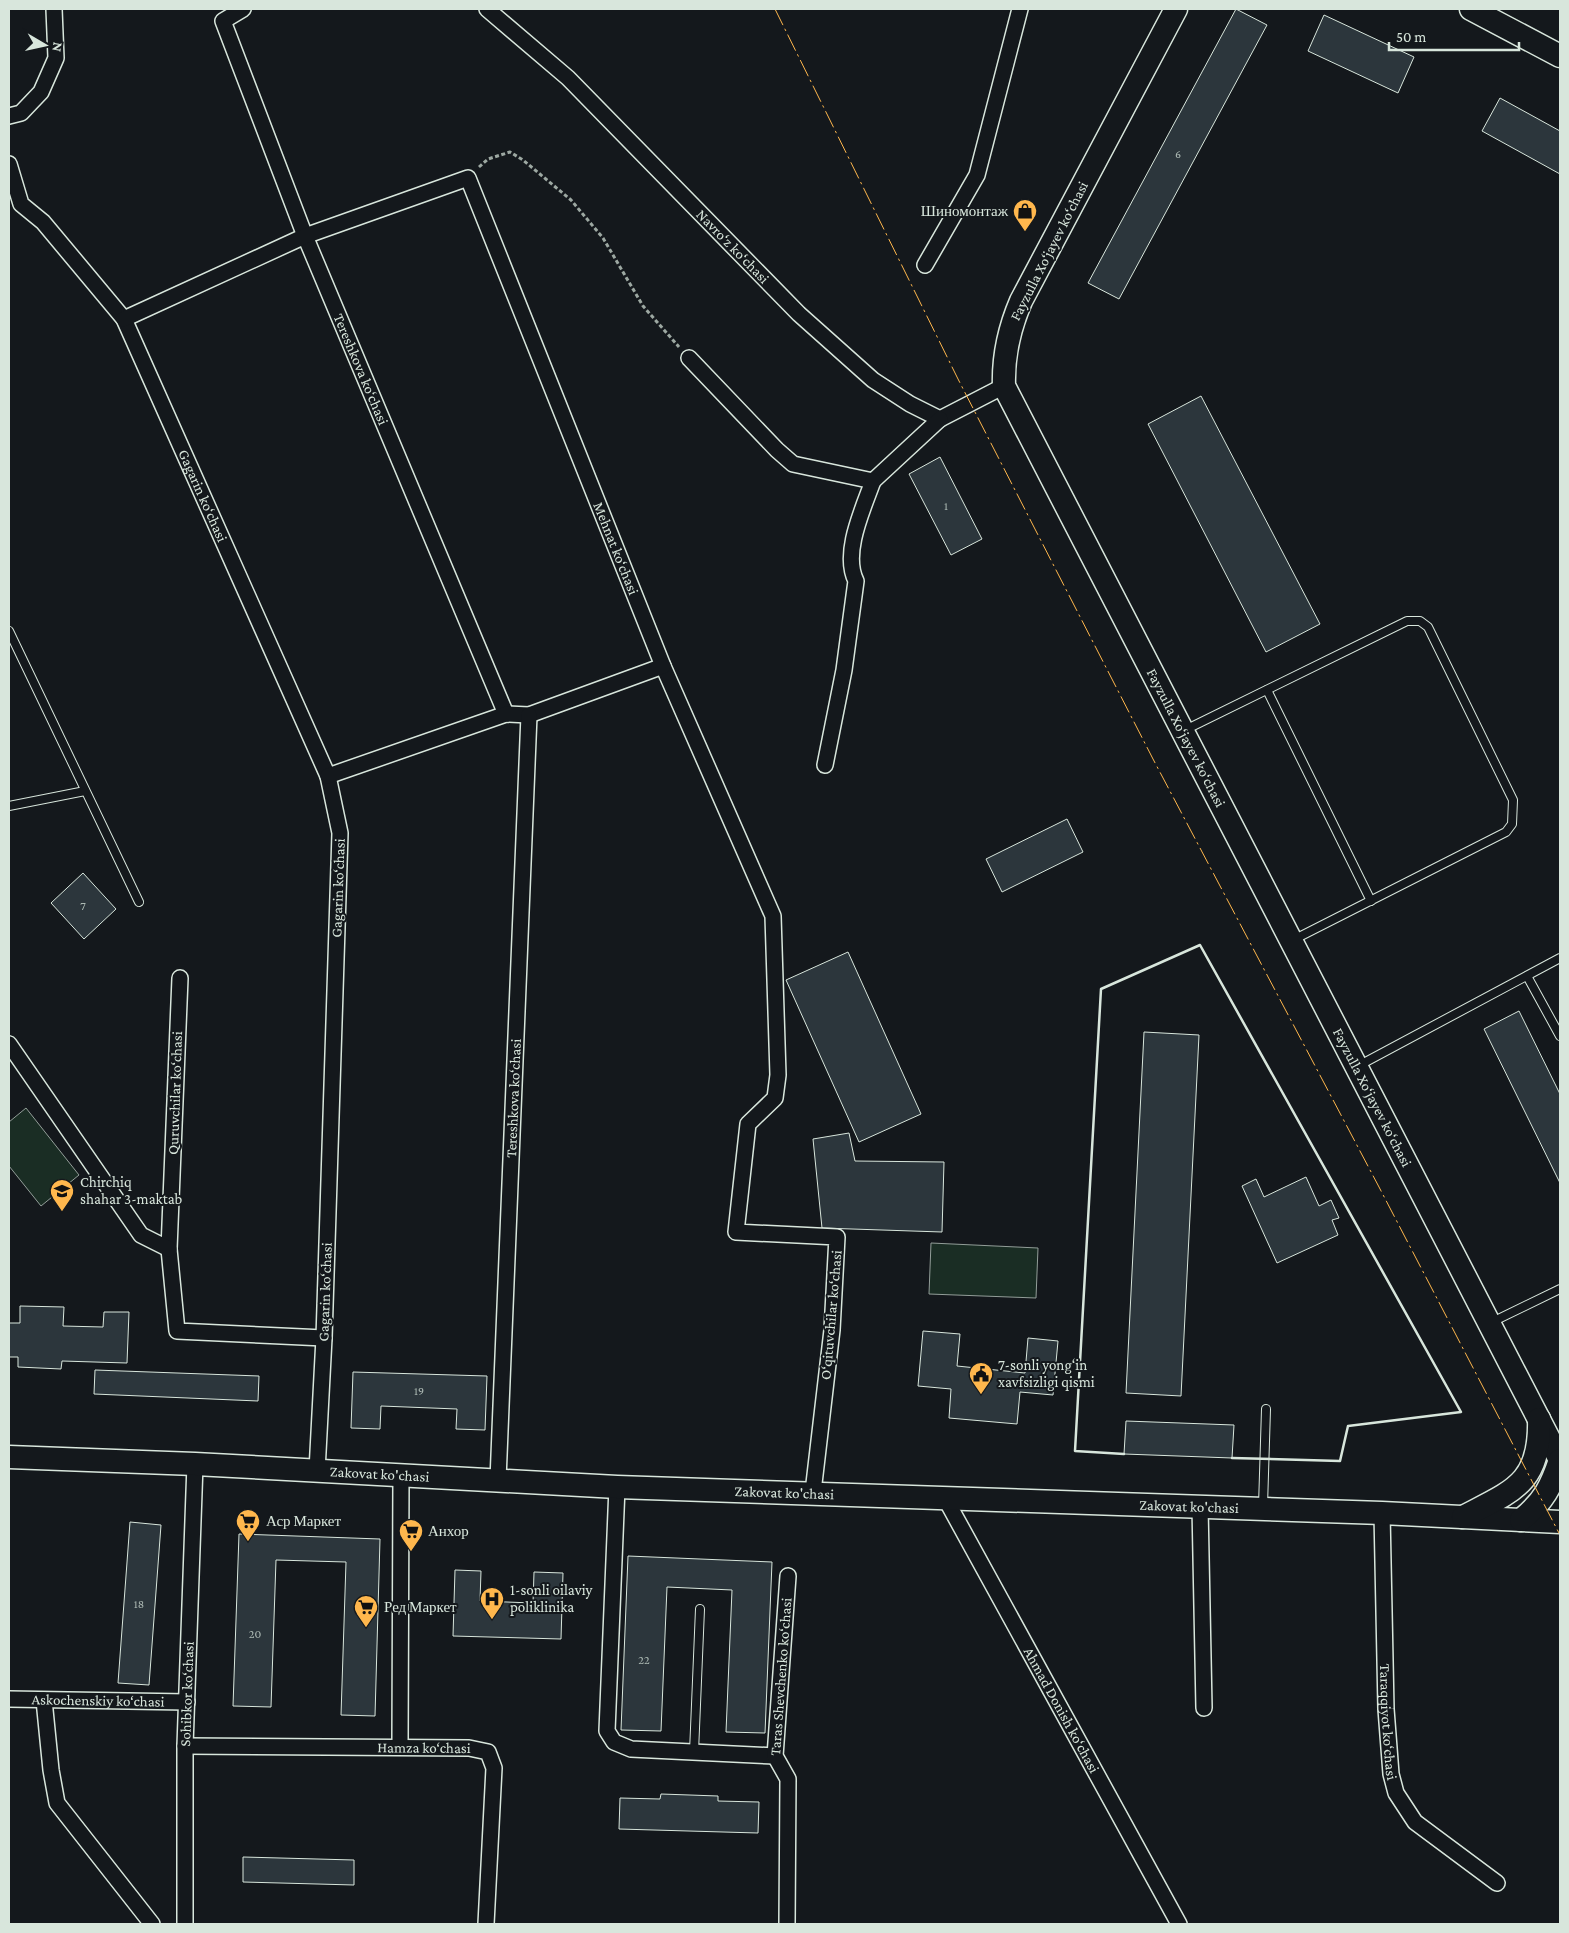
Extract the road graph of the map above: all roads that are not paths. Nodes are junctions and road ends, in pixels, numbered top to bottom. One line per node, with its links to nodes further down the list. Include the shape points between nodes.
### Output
1 (54, 9): 8 (street, via 56,58 41,92 21,113)
2 (243, 9): 10 (street, Tereshkova ko‘chasi, via 223,20)
3 (488, 9): 15 (street, Navro‘z ko‘chasi, via 568,78 798,314 873,380)
4 (1020, 9): 11 (street, via 977,175)
5 (1176, 9): 14 (main road, Fayzulla Xo‘jayev ko‘chasi, via 1021,301 1007,343)
6 (1471, 9): 7 (main road)
7 (1560, 56)
8 (9, 116)
9 (9, 164): 12 (street, Gagarin ko‘chasi, via 20,204 43,222)
10 (305, 236): 12 (street); 18 (street, Mehnat ko‘chasi, via 468,178); 20 (street, Tereshkova ko‘chasi)
11 (925, 265)
12 (124, 319): 24 (street, Gagarin ko‘chasi)
13 (689, 358): 16 (street, via 793,464)
14 (1004, 386): 15 (street); 22 (main road, Fayzulla Xo‘jayev ko‘chasi)
15 (940, 419): 16 (street)
16 (873, 481): 23 (street, via 854,536 852,573 856,582 844,670)
17 (9, 631): 25 (lane)
18 (663, 666): 21 (street); 29 (street, Mehnat ko‘chasi)
19 (1266, 690): 22 (lane); 27 (lane); 27 (lane, via 1407,621 1420,621 1428,627 1513,800 1512,824 1506,832)
20 (506, 714): 21 (street); 24 (street)
21 (528, 715): 48 (street, Tereshkova ko‘chasi)
22 (1182, 731): 30 (main road, Fayzulla Xo‘jayev ko‘chasi)
23 (825, 764)
24 (328, 776): 40 (street, Gagarin ko‘chasi, via 340,833)
25 (85, 791): 26 (lane); 28 (lane)
26 (9, 806)
27 (1372, 901): 30 (lane)
28 (138, 902)
29 (773, 916): 50 (street, O‘qituvchilar ko‘chasi, via 778,1075 775,1098 748,1124 736,1232 838,1237 832,1330)
30 (1291, 941): 36 (main road, Fayzulla Xo‘jayev ko‘chasi)
31 (1560, 958): 32 (lane)
32 (1527, 976): 34 (lane); 36 (lane)
33 (180, 978): 37 (street, Quruvchilar ko‘chasi)
34 (1560, 1036)
35 (9, 1044): 37 (street, via 141,1235)
36 (1357, 1066): 39 (main road, Fayzulla Xo‘jayev ko‘chasi)
37 (169, 1249): 40 (street, Quruvchilar ko‘chasi, via 176,1331)
38 (1560, 1289): 39 (lane)
39 (1489, 1324): 42 (main road, Fayzulla Xo‘jayev ko‘chasi)
40 (324, 1338): 46 (street, Gagarin ko‘chasi)
41 (1266, 1409): 53 (lane)
42 (1539, 1418): 44 (main road, Fayzulla Xo‘jayev ko‘chasi); 55 (main road, via 1536,1457 1524,1480 1509,1493)
43 (9, 1457): 45 (main road, Zakovat ko'chasi)
44 (1560, 1460): 56 (main road, via 1546,1495)
45 (196, 1464): 46 (main road, Zakovat ko'chasi); 62 (street, Sohibkor ko‘chasi)
46 (317, 1471): 47 (main road, Zakovat ko'chasi)
47 (401, 1475): 48 (main road, Zakovat ko'chasi); 65 (street)
48 (498, 1480): 49 (main road, Zakovat ko'chasi)
49 (617, 1487): 50 (main road, Zakovat ko'chasi); 66 (street, via 607,1731 614,1742 632,1749)
50 (813, 1492): 51 (main road, Zakovat ko'chasi)
51 (945, 1498): 52 (main road, Zakovat ko'chasi); 73 (street, Ahmad Donish ko‘chasi)
52 (1200, 1506): 53 (main road, Zakovat ko'chasi); 63 (street)
53 (1263, 1508): 54 (main road, Zakovat ko'chasi)
54 (1382, 1512): 55 (main road, Zakovat ko'chasi); 68 (street, Taraqqiyot ko‘chasi, via 1386,1710 1391,1774 1396,1793 1415,1822)
55 (1462, 1517): 56 (main road, Zakovat ko'chasi)
56 (1521, 1520): 57 (main road, Zakovat ko'chasi)
57 (1560, 1522)
58 (788, 1576): 67 (street, Taras Shevchenko ko‘chasi)
59 (700, 1609): 66 (lane)
60 (9, 1699): 61 (street, Askochenskiy ko‘chasi)
61 (44, 1700): 62 (street, Askochenskiy ko‘chasi); 69 (street, via 57,1803)
62 (187, 1702): 64 (street, Sohibkor ko‘chasi)
63 (1204, 1708)
64 (185, 1746): 65 (street, Hamza ko‘chasi); 70 (street, Sohibkor ko‘chasi)
65 (400, 1747): 71 (street, Hamza ko‘chasi, via 469,1748 488,1752 494,1768)
66 (694, 1752): 67 (street)
67 (775, 1756): 72 (street, Taras Shevchenko ko‘chasi, via 788,1779)
68 (1497, 1883)
69 (152, 1924)
70 (185, 1924)
71 (486, 1924)
72 (787, 1924)
73 (1179, 1924)

